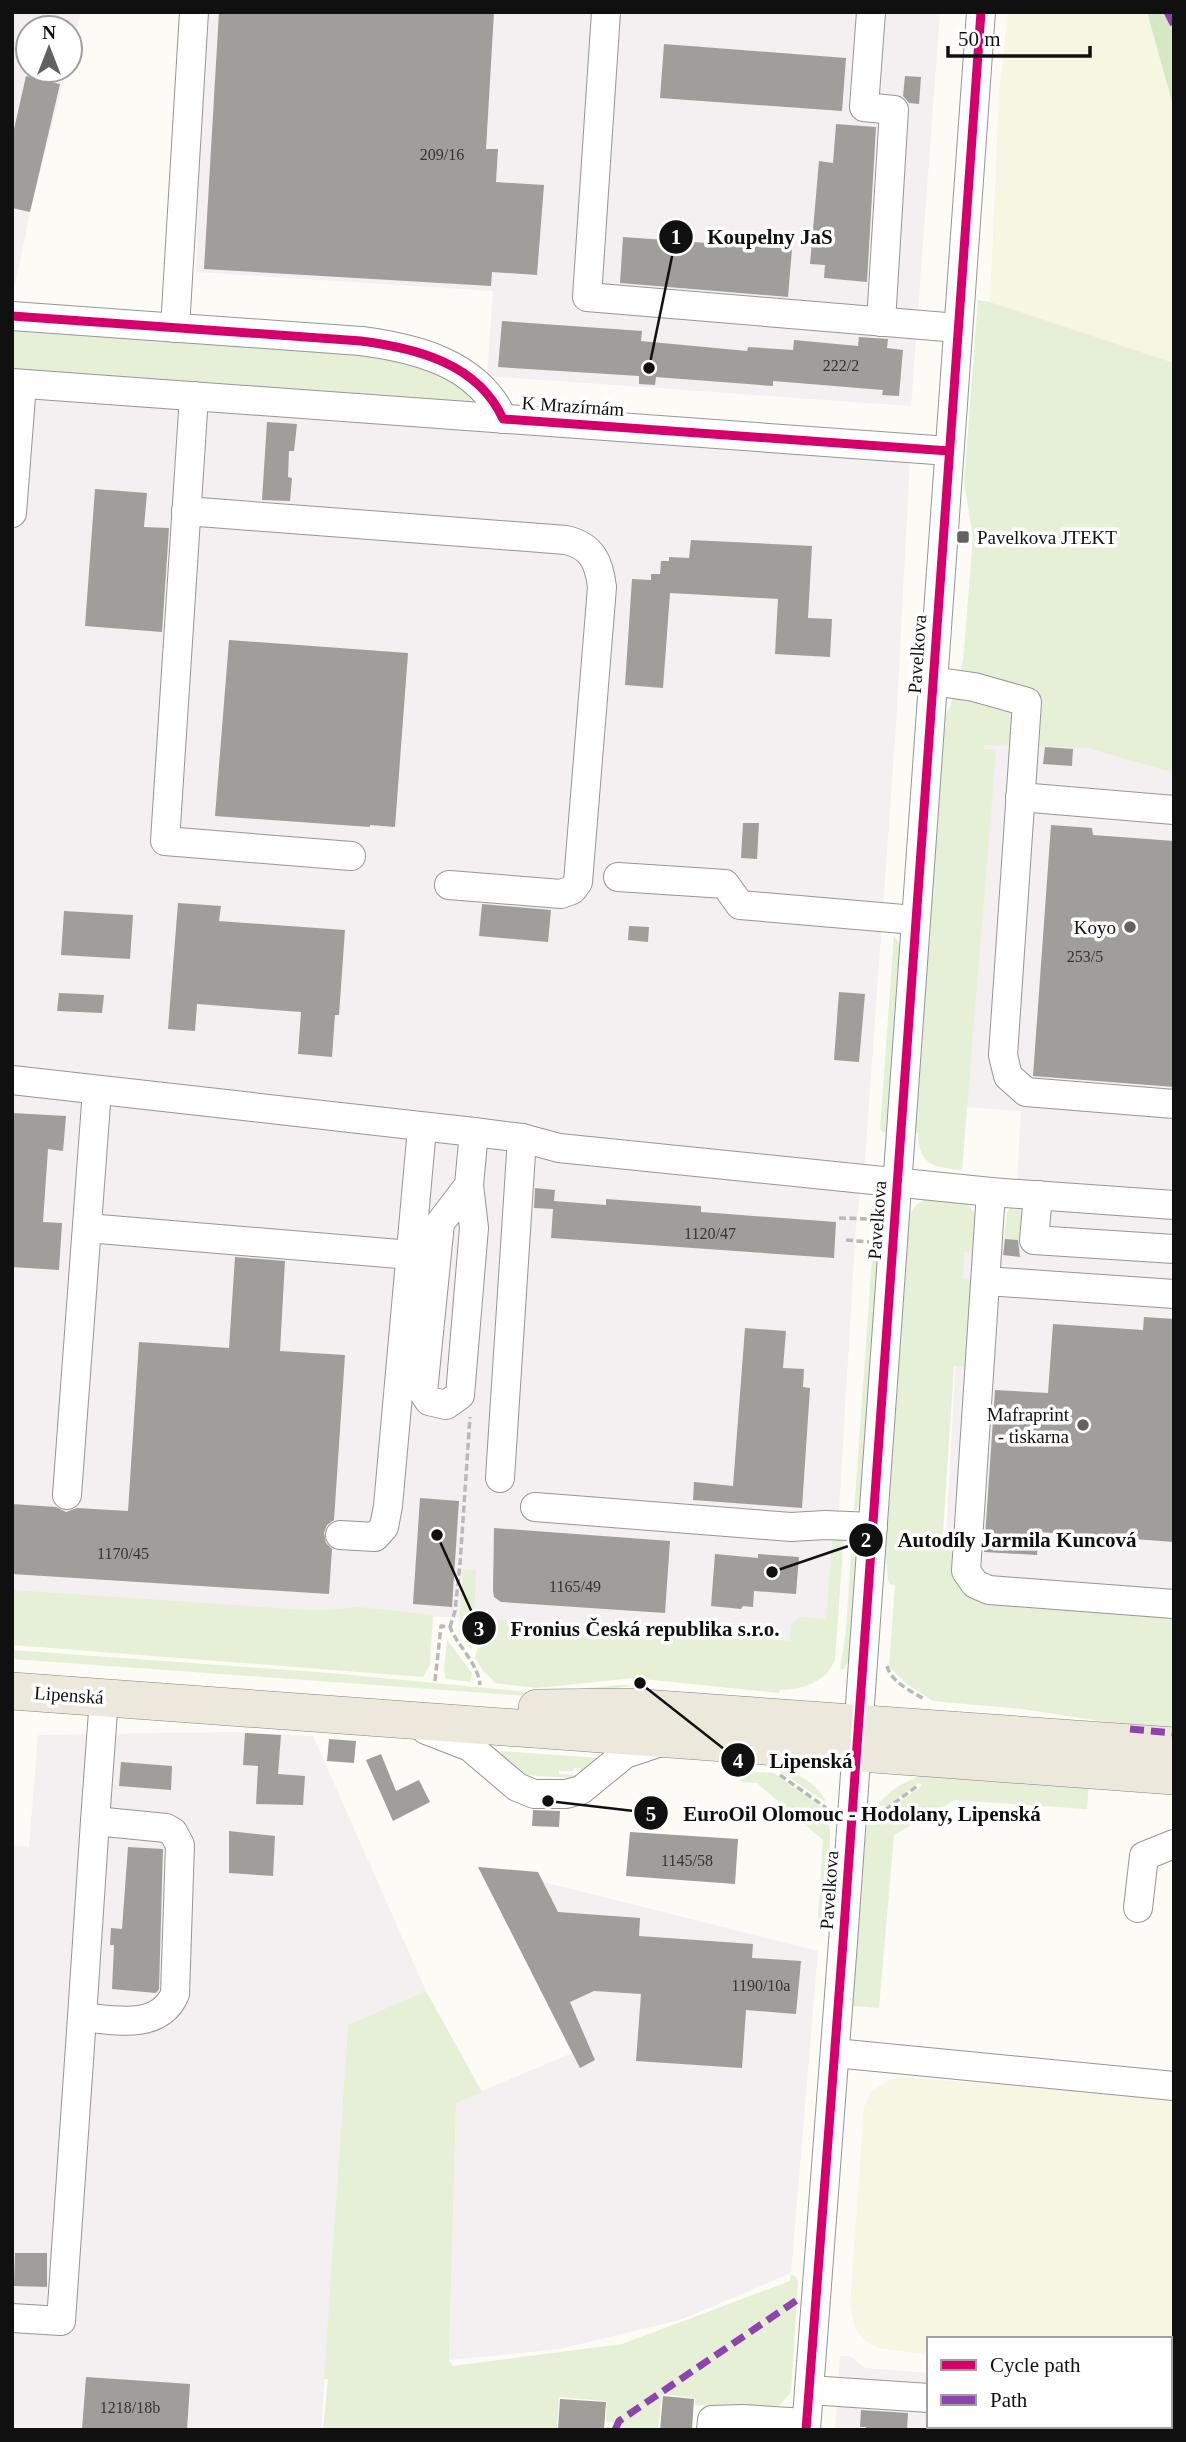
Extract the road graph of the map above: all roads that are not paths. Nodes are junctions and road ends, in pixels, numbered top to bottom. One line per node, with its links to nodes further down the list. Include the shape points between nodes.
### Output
1 (194, 12): 7 (street)
2 (606, 12): 6 (street, via 587,297)
3 (871, 12): 6 (street, via 863,107 894,110)
4 (981, 12): 8 (street, Pavelkova)
5 (12, 316): 7 (street, K Mrazírnám)
6 (881, 322): 8 (street)
7 (175, 328): 11 (street, K Mrazírnám, via 361,341 420,352 449,364 477,385)
8 (958, 328): 12 (street, Pavelkova)
9 (17, 383): 10 (street); 14 (street)
10 (194, 396): 11 (street); 13 (street)
11 (503, 419): 12 (street, K Mrazírnám)
12 (949, 452): 15 (street, Pavelkova)
13 (186, 511): 18 (street, via 165,841); 20 (street, via 566,540 588,549 595,558 601,587 578,882 561,894)
14 (12, 513)
15 (932, 681): 16 (street, via 1027,702); 21 (street, Pavelkova)
16 (1020, 797): 17 (street); 24 (street, via 1003,1055 1008,1076 1026,1092)
17 (1174, 810)
18 (351, 856)
19 (618, 877): 21 (street, via 726,884 740,905)
20 (449, 885)
21 (915, 920): 28 (street, Pavelkova)
22 (12, 1080): 23 (street)
23 (97, 1090): 25 (street); 33 (street)
24 (1174, 1104)
25 (422, 1128): 26 (street); 35 (street)
26 (474, 1132): 27 (street); 29 (street)
27 (522, 1138): 28 (street, via 559,1148); 38 (street)
28 (897, 1183): 30 (street); 41 (street, Pavelkova)
29 (469, 1185): 29 (street, via 474,1228 460,1395 446,1405 429,1401 423,1392 440,1223)
30 (990, 1192): 31 (street); 36 (street)
31 (1038, 1195): 32 (street); 34 (street, via 1034,1240)
32 (1174, 1205)
33 (87, 1228): 35 (street); 39 (street)
34 (1174, 1249)
35 (411, 1255): 42 (street, via 384,1527 375,1537)
36 (986, 1281): 37 (street); 43 (street, via 966,1571 975,1584 989,1590)
37 (1174, 1294)
38 (500, 1478)
39 (67, 1495)
40 (535, 1507): 41 (street, via 790,1527)
41 (873, 1527): 48 (street, Pavelkova)
42 (340, 1535)
43 (1174, 1604)
44 (12, 1671): 48 (main road, Lipenská, via 519,1708 629,1707)
45 (12, 1691): 46 (main road, Lipenská)
46 (104, 1698): 47 (main road, Lipenská); 52 (street)
47 (390, 1719): 49 (main road, Lipenská); 49 (street, via 458,1741 517,1787 534,1794 581,1790 625,1754)
48 (858, 1738): 49 (main road, Lipenská); 50 (main road, Lipenská); 51 (main road, Lipenská); 56 (street, Pavelkova)
49 (674, 1740)
50 (1174, 1746)
51 (1174, 1776)
52 (95, 1821): 55 (street); 55 (street, via 166,1828 178,1838 175,1994 171,2003 140,2021)
53 (1174, 1844): 54 (street, via 1144,1856)
54 (1138, 1908)
55 (82, 2017): 58 (street, via 61,2321)
56 (835, 2053): 57 (street, via 922,2052 1030,2062); 59 (street, Pavelkova)
57 (1174, 2086)
58 (12, 2318)
59 (808, 2390): 60 (street); 61 (street, Pavelkova)
60 (927, 2398)
61 (806, 2426): 62 (street, via 712,2420)
62 (711, 2430)

